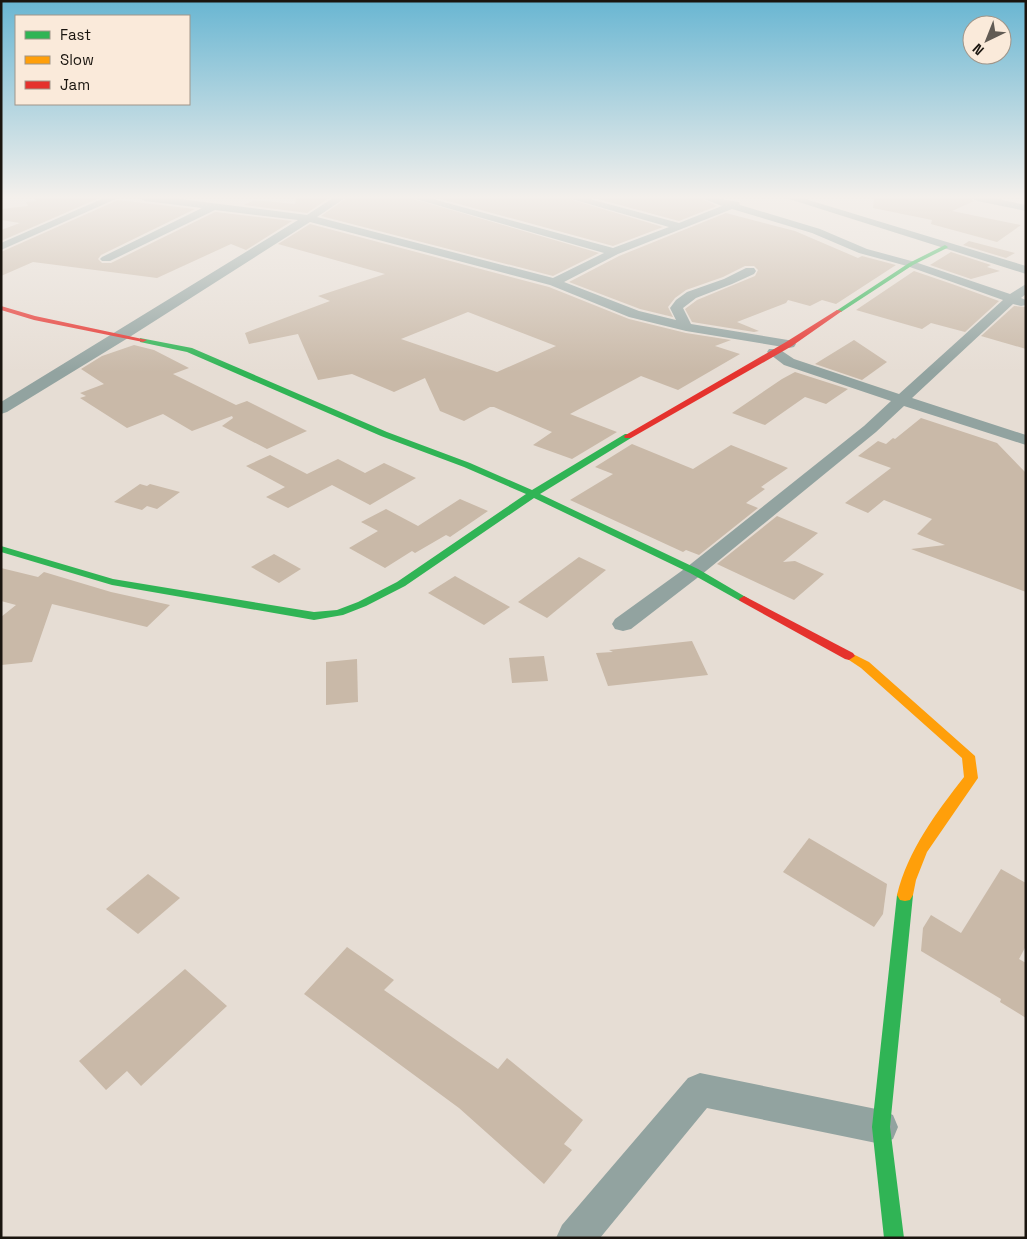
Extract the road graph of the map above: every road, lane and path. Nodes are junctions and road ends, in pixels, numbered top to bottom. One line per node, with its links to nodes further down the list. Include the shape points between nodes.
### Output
1 (112, 256): 8 (street)
2 (249, 256): 17 (street)
3 (454, 256): 12 (street)
4 (606, 256): 12 (street)
5 (883, 256): 9 (street)
6 (927, 256): 9 (street)
7 (976, 256): 10 (street)
8 (106, 259)
9 (911, 264): 14 (street); 18 (street)
10 (1026, 270)
11 (750, 271): 16 (street, via 681,301 676,308)
12 (554, 282): 16 (street, via 634,314)
13 (1026, 288): 14 (street)
14 (1018, 301): 20 (street)
15 (1, 308): 17 (street, via 34,318)
16 (686, 327): 18 (street)
17 (123, 335): 21 (street); 23 (street, via 189,350)
18 (789, 344): 19 (street)
19 (774, 352): 20 (street, via 789,362); 23 (street)
20 (902, 400): 22 (street); 25 (street)
21 (1, 409)
22 (1026, 440)
23 (533, 494): 24 (street, via 401,584 339,613 314,616 112,582); 25 (street)
24 (1, 549)
25 (694, 571): 26 (street); 27 (street, via 865,665 968,756 971,778 935,824 907,882)
26 (623, 624)
27 (881, 1126): 28 (street, via 700,1090); 29 (street)
28 (575, 1238)
29 (894, 1238)

